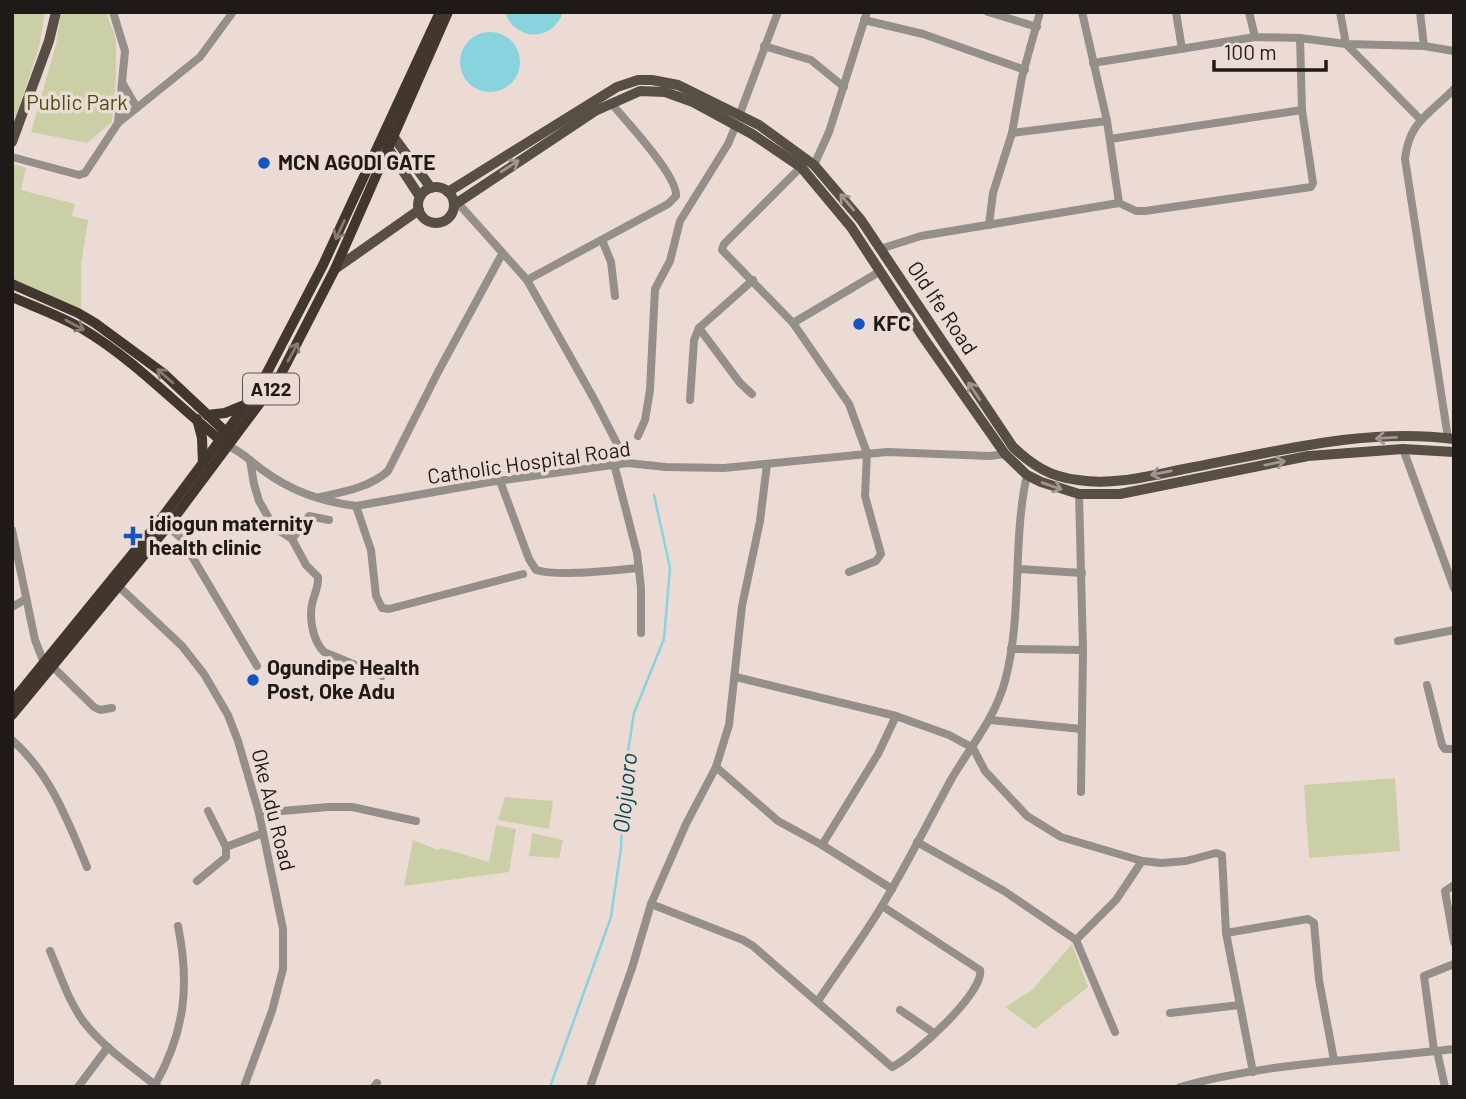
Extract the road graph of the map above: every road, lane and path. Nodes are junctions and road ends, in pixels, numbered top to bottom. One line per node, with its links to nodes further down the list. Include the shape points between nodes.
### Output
1 (49, 12): 36 (main road)
2 (56, 12): 40 (main road, via 50,41)
3 (113, 12): 26 (street, via 125,51)
4 (233, 12): 30 (street, via 200,57)
5 (440, 12): 38 (highway, A122)
6 (448, 12): 38 (highway, A122)
7 (778, 12): 20 (street)
8 (988, 12): 16 (street)
9 (1040, 12): 16 (street)
10 (1082, 12): 24 (street)
11 (1176, 12): 22 (street)
12 (1249, 12): 17 (street)
13 (1340, 12): 19 (street)
14 (1420, 12): 21 (street)
15 (865, 16): 25 (street); 27 (street)
16 (1037, 27): 25 (street)
17 (1255, 37): 18 (street); 22 (street)
18 (1300, 38): 19 (street); 31 (street)
19 (1346, 44): 21 (street); 32 (street)
20 (764, 46): 27 (street, via 811,60); 33 (street)
21 (1424, 46): 23 (street)
22 (1182, 49): 24 (street)
23 (1454, 51)
24 (1093, 63): 34 (street)
25 (1025, 70): 37 (street)
26 (123, 84): 30 (street); 35 (street)
27 (844, 87): 42 (street)
28 (1454, 89): 32 (street)
29 (611, 103): 33 (main road, Old Ife Road, via 640,91 665,92); 47 (main road, Old Ife Road, one-way to 29); 53 (street, via 677,189 668,204)
30 (137, 108): 35 (street)
31 (1302, 110): 39 (street); 48 (street, via 1311,187 1145,211)
32 (1420, 119): 71 (street, via 1407,142 1405,159)
33 (738, 120): 42 (main road, Old Ife Road, via 759,125); 43 (main road, Old Ife Road); 45 (main road, Old Ife Road, via 678,85 638,80 596,99); 69 (street, via 680,221 670,261 655,289 650,390)
34 (1107, 121): 37 (street); 39 (street)
35 (118, 123): 41 (street, via 85,173 79,175)
36 (12, 130)
37 (1012, 132): 51 (street, via 993,193)
38 (388, 137): 44 (main road); 46 (main road); 56 (highway, A122); 67 (highway, A122, one-way to 67)
39 (1110, 139): 48 (street)
40 (12, 142)
41 (12, 157)
42 (814, 165): 50 (main road, Old Ife Road, one-way to 42)
43 (801, 167): 52 (main road, Old Ife Road); 59 (street, via 724,244 725,255)
44 (431, 188): 45 (main road); 46 (main road)
45 (448, 192): 47 (main road)
46 (421, 197): 49 (main road)
47 (455, 203): 49 (main road, Old Ife Road, via 449,217 436,223); 55 (street)
48 (1119, 203): 51 (street)
49 (419, 210): 56 (main road)
50 (861, 220): 52 (main road); 54 (main road, Old Ife Road)
51 (989, 225): 54 (street, via 920,236)
52 (851, 227): 57 (main road, Old Ife Road)
53 (602, 240): 58 (street); 61 (street, via 611,262)
54 (880, 249): 71 (main road, Old Ife Road, one-way to 54, via 1402,437 1308,444 1117,481 1077,480 1046,472 1013,447)
55 (502, 254): 58 (street); 84 (street, via 388,471 357,488)
56 (335, 269): 70 (highway, A122, one-way to 56, via 280,376)
57 (879, 272): 63 (street); 75 (main road, Old Ife Road)
58 (527, 280): 77 (street)
59 (753, 280): 63 (street); 64 (street)
60 (12, 284): 68 (highway, one-way to 60, via 163,373 95,323)
61 (615, 296)
62 (12, 297): 68 (highway, one-way to 68, via 84,330)
63 (793, 323): 74 (street, via 849,404)
64 (699, 328): 65 (street); 66 (street)
65 (752, 394)
66 (690, 400)
67 (249, 403): 68 (highway, via 232,411); 70 (highway, A122)
68 (198, 413): 70 (highway); 78 (highway)
69 (638, 436)
70 (227, 439): 76 (street, Catholic Hospital Road); 78 (highway, A122); 87 (highway, A122)
71 (1451, 439)
72 (1403, 449): 73 (main road, Old Ife Road); 83 (main road, Old Ife Road, one-way to 72, via 1120,494 1308,456); 96 (street)
73 (1454, 452)
74 (867, 453): 75 (street, Catholic Hospital Road); 80 (street, Catholic Hospital Road); 92 (street, via 865,496 881,554 876,561)
75 (1005, 454): 81 (main road, Old Ife Road)
76 (250, 460): 84 (street, Catholic Hospital Road, via 280,482); 89 (street, via 260,501 278,530)
77 (627, 463): 79 (street, Catholic Hospital Road); 80 (street, Catholic Hospital Road, via 700,469)
78 (203, 464): 95 (highway, A122)
79 (614, 464): 82 (street, Catholic Hospital Road); 90 (street)
80 (767, 464): 107 (street, via 742,606)
81 (1027, 475): 83 (main road, Old Ife Road, one-way to 83); 91 (street, via 1021,500)
82 (500, 481): 85 (street, Catholic Hospital Road); 90 (street, via 536,570)
83 (1080, 494): 93 (street)
84 (317, 498): 85 (street, Catholic Hospital Road)
85 (356, 506): 94 (street, via 371,550 376,596 382,608)
86 (329, 520): 89 (street, via 309,516)
87 (167, 526): 95 (highway, A122); 105 (street, via 181,538)
88 (12, 530): 97 (street)
89 (292, 539): 106 (street, via 319,580 311,608 319,646)
90 (639, 568): 100 (street)
91 (1019, 569): 93 (street); 102 (street)
92 (849, 572)
93 (1082, 573): 103 (street)
94 (523, 574)
95 (115, 583): 104 (highway, A122); 121 (street, Oke Adu Road, via 182,646 204,674 228,715)
96 (1454, 588)
97 (26, 599): 98 (street); 104 (street, via 35,640)
98 (12, 607)
99 (1454, 629): 101 (street)
100 (641, 633)
101 (1398, 641)
102 (1011, 649): 103 (street); 113 (street, via 1006,679)
103 (1083, 650): 114 (street)
104 (48, 664): 109 (highway, A122); 110 (street, via 94,707); 111 (highway, A122)
105 (257, 666)
106 (382, 676)
107 (736, 677): 112 (street); 118 (street)
108 (1427, 685): 117 (street, via 1442,745)
109 (12, 702)
110 (112, 708)
111 (12, 715)
112 (896, 716): 116 (street); 125 (street)
113 (989, 720): 114 (street); 116 (street)
114 (1081, 729): 119 (street)
115 (12, 740): 128 (street, via 50,786)
116 (973, 748): 124 (street); 127 (street, via 985,771 1027,816 1061,837)
117 (1454, 749)
118 (716, 767): 125 (street, via 765,811); 132 (street)
119 (1081, 792)
120 (208, 811): 126 (street)
121 (259, 813): 122 (street, via 352,807); 123 (street, Oke Adu Road)
122 (416, 821)
123 (263, 833): 126 (street); 155 (street, Oke Adu Road, via 283,929 283,969)
124 (917, 842): 131 (street); 136 (street, via 1004,891)
125 (822, 845): 131 (street)
126 (226, 848): 129 (street, via 226,857)
127 (1142, 861): 135 (street, via 1173,863 1222,855); 136 (street, via 1116,900)
128 (87, 867)
129 (197, 881)
130 (1454, 885): 137 (street, via 1445,891)
131 (892, 889): 133 (street)
132 (651, 904): 140 (street, via 743,940); 156 (street)
133 (882, 906): 140 (street); 145 (street, via 980,970 979,983 966,1002)
134 (177, 926): 152 (street, via 184,956 184,1001 174,1046)
135 (1226, 933): 141 (street); 149 (street, via 1308,919 1314,923)
136 (1076, 940): 144 (street)
137 (1454, 942)
138 (50, 951): 146 (street, via 72,1002)
139 (1454, 964): 148 (street, via 1424,976)
140 (818, 1001): 145 (street, via 892,1068)
141 (1240, 1005): 143 (street); 150 (street)
142 (900, 1010): 145 (street)
143 (1170, 1013)
144 (1115, 1032)
145 (934, 1033)
146 (108, 1047): 152 (street); 154 (street)
147 (1454, 1049): 148 (street)
148 (1435, 1051): 149 (street); 153 (street)
149 (1334, 1060): 150 (street)
150 (1253, 1072): 151 (street)
151 (1206, 1083): 157 (street)
152 (156, 1086)
153 (1443, 1086)
154 (78, 1087)
155 (244, 1087)
156 (590, 1087)
157 (1180, 1087)

